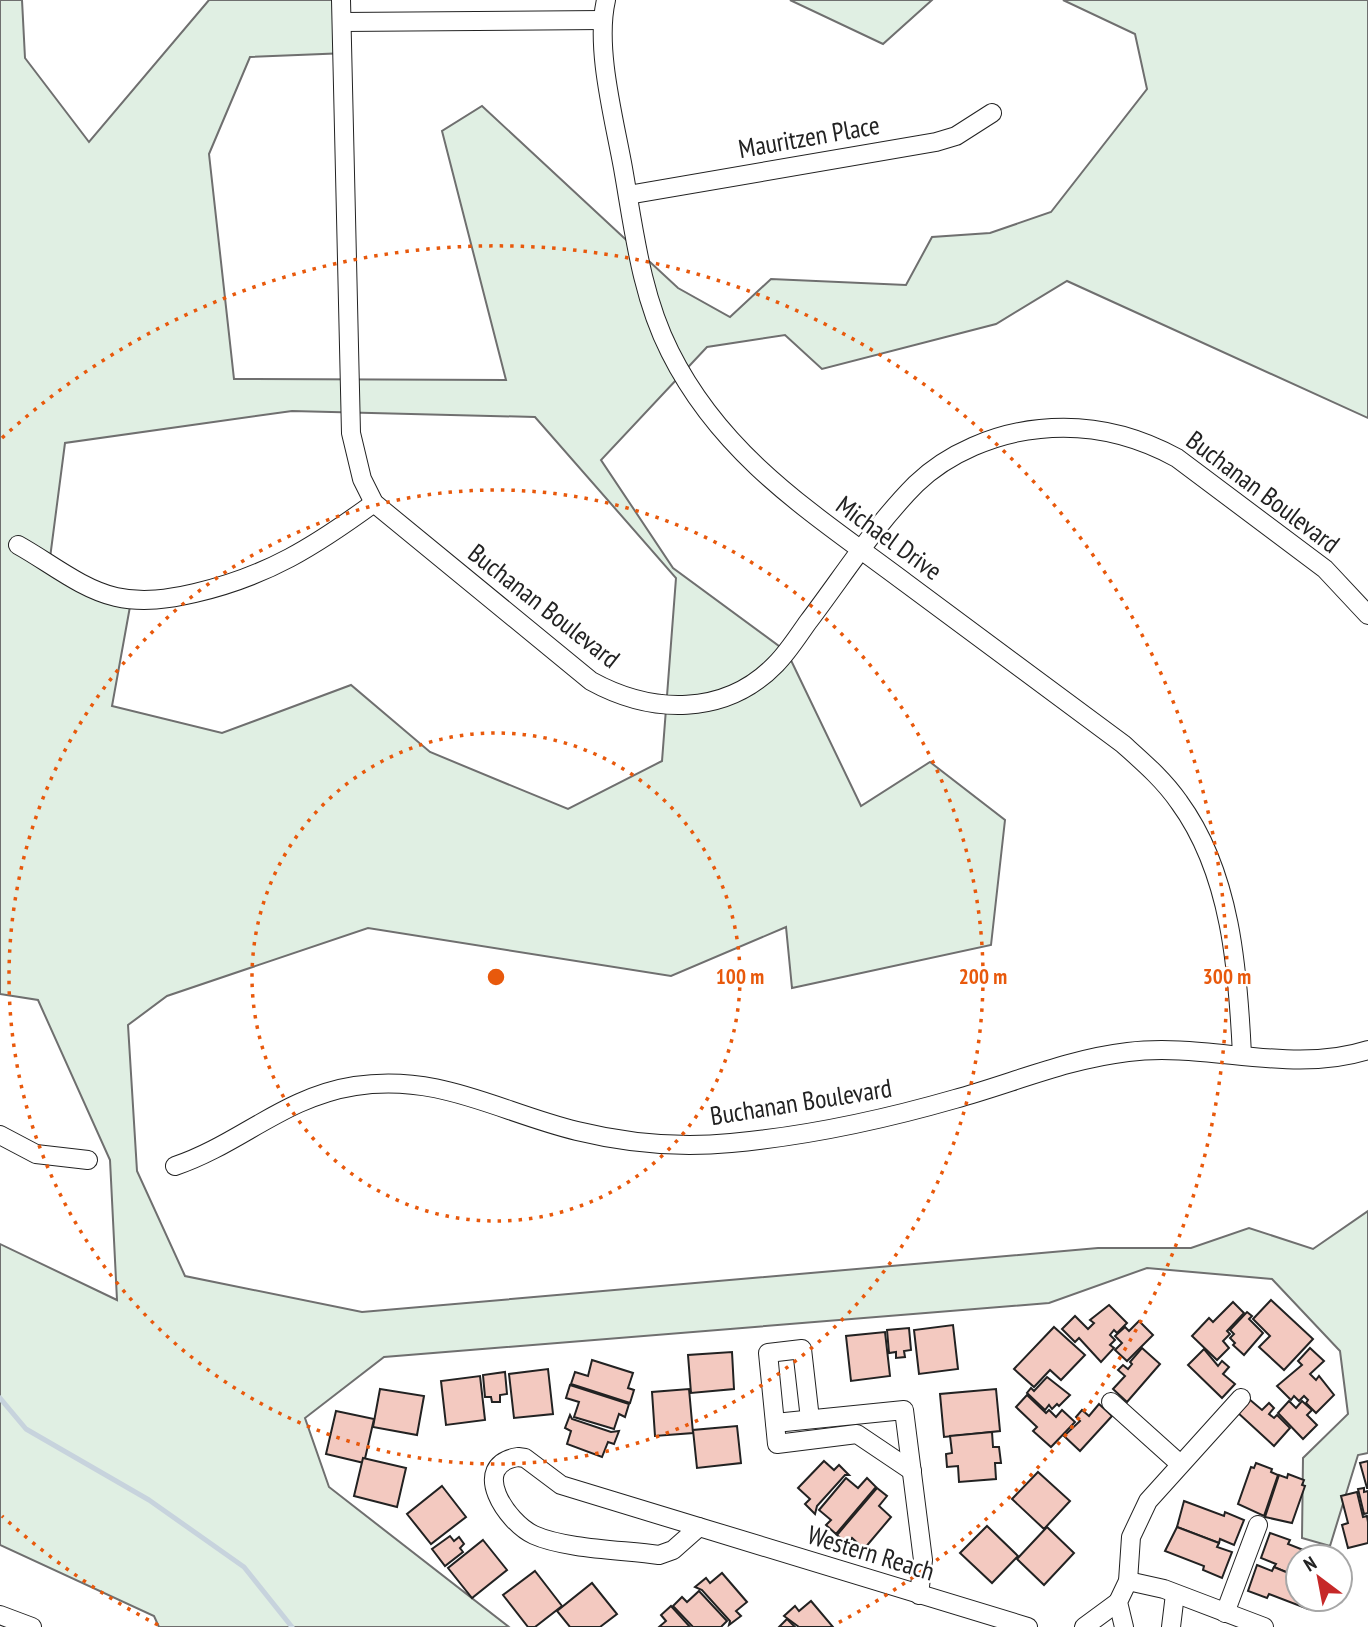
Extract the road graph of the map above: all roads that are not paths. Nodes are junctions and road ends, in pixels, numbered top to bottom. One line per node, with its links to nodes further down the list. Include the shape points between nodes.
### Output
1 (341, 0): 4 (street, Buchanan Boulevard)
2 (606, 0): 3 (street, Michael Drive)
3 (601, 20): 4 (street); 6 (street, Michael Drive)
4 (342, 22): 7 (street, Buchanan Boulevard, via 351,433 362,479)
5 (992, 113): 6 (street, Mauritzen Place, via 956,136 936,142)
6 (628, 195): 9 (street, Michael Drive, via 654,314 669,352 699,402 723,435 764,476)
7 (374, 503): 8 (street, via 317,544 267,571 158,600 114,597); 9 (street, Buchanan Boulevard, via 591,681 628,698 673,706 696,707 722,698 776,664)
8 (18, 545)
9 (862, 550): 10 (street, Buchanan Boulevard, via 918,483 950,459 1016,433 1058,427 1095,430 1147,443 1177,458 1325,569); 12 (street, Michael Drive, via 1123,744 1180,803 1220,886 1236,978)
10 (1368, 615)
11 (1368, 1050): 12 (street, Buchanan Boulevard, via 1319,1061)
12 (1242, 1055): 15 (street, Buchanan Boulevard, via 1164,1049 1106,1055 869,1122 703,1145 638,1142 579,1132 440,1087 362,1086 291,1105 219,1149)
13 (0, 1135): 14 (street, via 36,1154)
14 (88, 1160)
15 (175, 1166)
16 (1241, 1398): 22 (street)
17 (1111, 1402): 22 (street)
18 (854, 1415): 19 (street); 21 (street); 23 (street, via 904,1410)
19 (810, 1419): 20 (street); 20 (street, via 802,1349 768,1353)
20 (775, 1423): 21 (street, via 776,1444)
21 (857, 1434): 23 (street)
22 (1180, 1464): 26 (street, via 1137,1520)
23 (912, 1471): 28 (street, via 923,1560)
24 (1258, 1525): 30 (street)
25 (699, 1527): 25 (street, Western Reach, via 561,1485 525,1458 502,1462 492,1478 510,1515 541,1538 659,1555); 28 (street, Western Reach)
26 (1128, 1581): 27 (street); 29 (street)
27 (1175, 1594): 30 (street); 37 (street)
28 (919, 1595): 32 (street, Western Reach)
29 (1118, 1602): 35 (street); 36 (street)
30 (1225, 1612): 38 (street)
31 (0, 1615): 33 (street)
32 (1006, 1625): 34 (street, Western Reach)
33 (32, 1627)
34 (1028, 1627)
35 (1084, 1627)
36 (1124, 1627)
37 (1171, 1627)
38 (1264, 1627)

